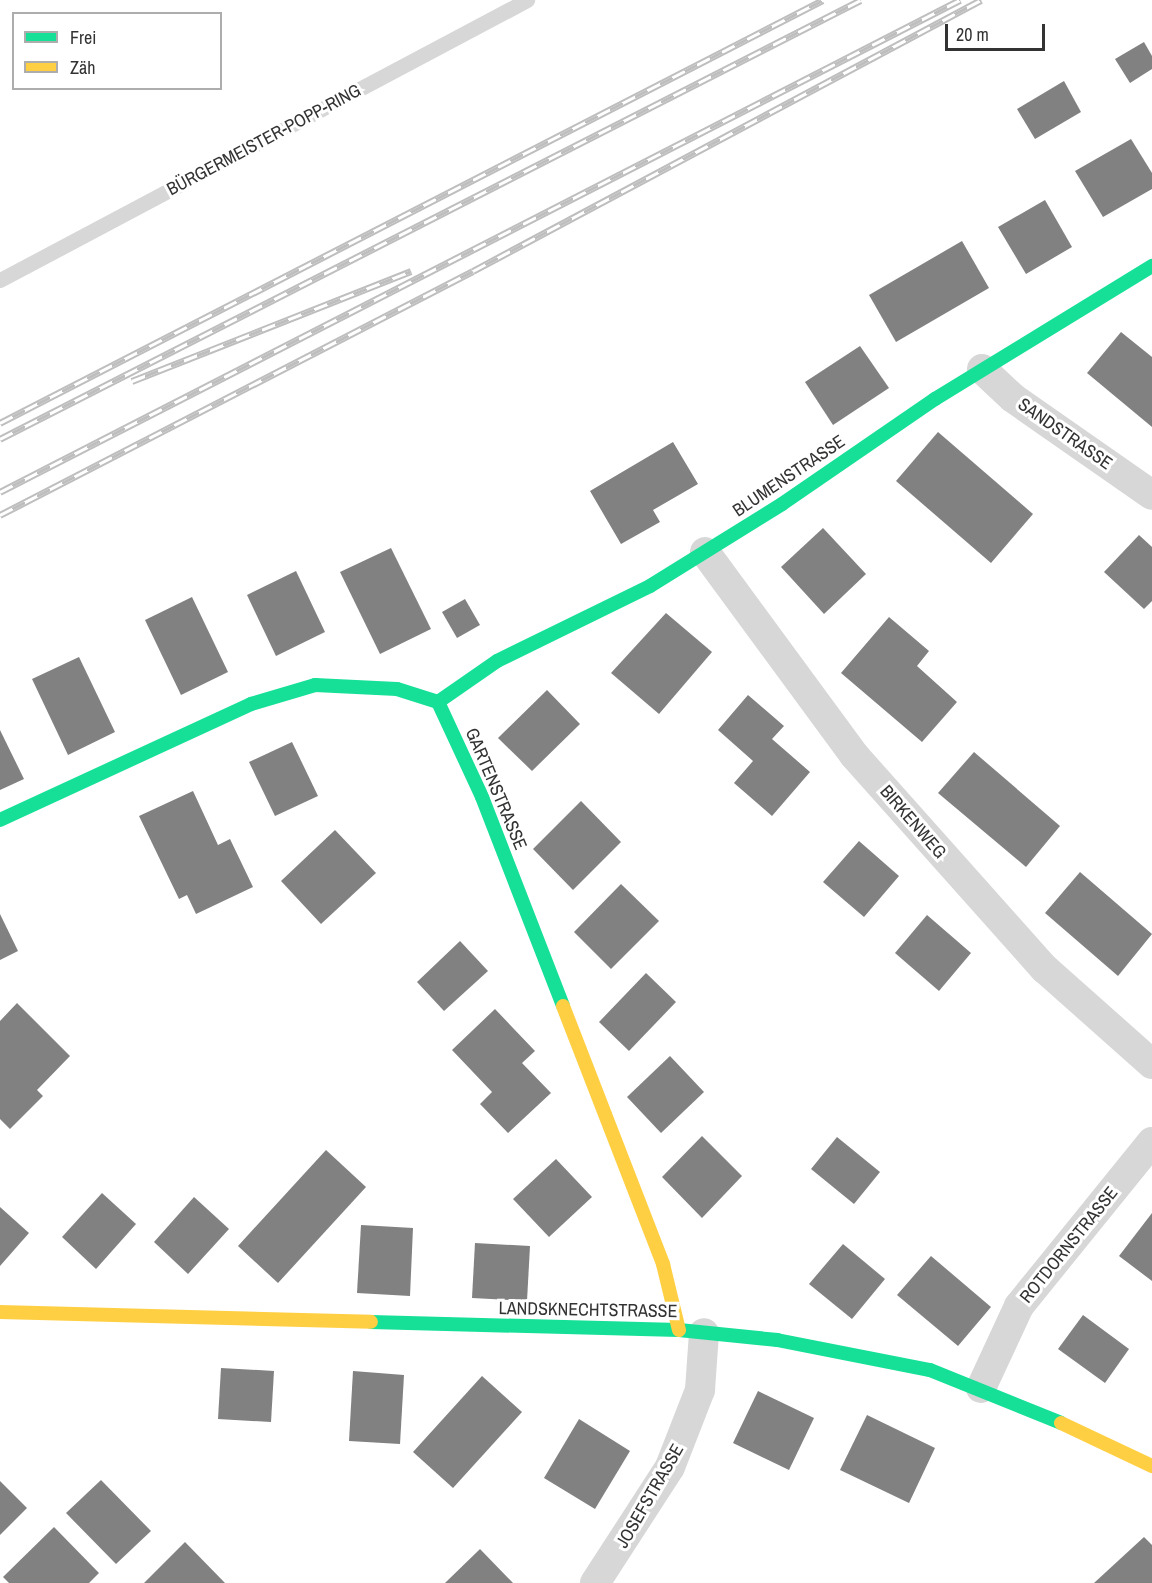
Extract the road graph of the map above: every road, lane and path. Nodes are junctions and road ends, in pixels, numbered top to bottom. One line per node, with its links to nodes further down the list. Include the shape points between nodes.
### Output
1 (527, 0): 3 (lane, BÜRGERMEISTER-POPP-RING)
2 (1152, 267): 4 (street, BLUMENSTRASSE)
3 (0, 280)
4 (982, 369): 5 (street, SANDSTRASSE, via 1013,398); 6 (street, BLUMENSTRASSE)
5 (1152, 495)
6 (705, 552): 7 (street, BLUMENSTRASSE, via 611,608 497,661); 9 (street, BIRKENWEG, via 854,755 901,809 1045,969)
7 (438, 702): 8 (street, via 397,689 315,686 251,704); 12 (street, GARTENSTRASSE, via 482,797)
8 (0, 820)
9 (1152, 1064)
10 (1152, 1142): 13 (street, ROTDORNSTRASSE, via 1019,1306)
11 (0, 1312): 12 (street, LANDSKNECHTSTRASSE)
12 (692, 1331): 13 (street, LANDSKNECHTSTRASSE, via 839,1351 930,1371); 15 (street, JOSEFSTRASSE, via 700,1390 689,1424 670,1467)
13 (981, 1388): 14 (street, LANDSKNECHTSTRASSE)
14 (1152, 1466)
15 (606, 1579)

